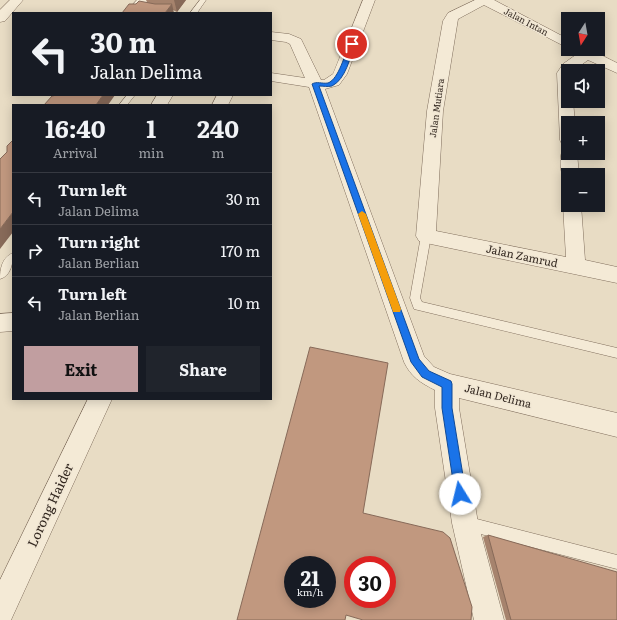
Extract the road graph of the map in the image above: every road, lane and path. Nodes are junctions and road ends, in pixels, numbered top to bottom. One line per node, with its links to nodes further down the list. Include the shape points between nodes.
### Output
1 (17, 0): 6 (street)
2 (204, 0): 5 (lane)
3 (369, 0): 13 (street, via 340,74 329,84)
4 (485, 0): 8 (street, Jalan Intan); 18 (street, Jalan Mutiara, via 450,20 435,111)
5 (194, 12)
6 (0, 18)
7 (272, 36): 13 (street, Jalan Delima, via 289,38 296,42)
8 (561, 40)
9 (579, 56): 16 (street, via 564,74)
10 (592, 56): 11 (street)
11 (617, 69)
12 (272, 77): 13 (street)
13 (315, 84): 26 (street, Jalan Delima, via 415,362 426,374)
14 (130, 96): 15 (lane)
15 (124, 104)
16 (567, 116)
17 (572, 212): 20 (street)
18 (426, 236): 20 (street, Jalan Zamrud); 25 (lane, via 415,298 418,306)
19 (12, 258): 21 (lane)
20 (576, 267): 22 (street, Jalan Zamrud)
21 (0, 275)
22 (617, 276)
23 (12, 322): 24 (street)
24 (0, 323)
25 (617, 353)
26 (447, 384): 28 (street, Jalan Delima); 29 (street, via 447,408)
27 (100, 400): 31 (street, Lorong Haider)
28 (617, 425)
29 (464, 523): 30 (lane); 32 (street)
30 (617, 562)
31 (0, 611)
32 (489, 620)

